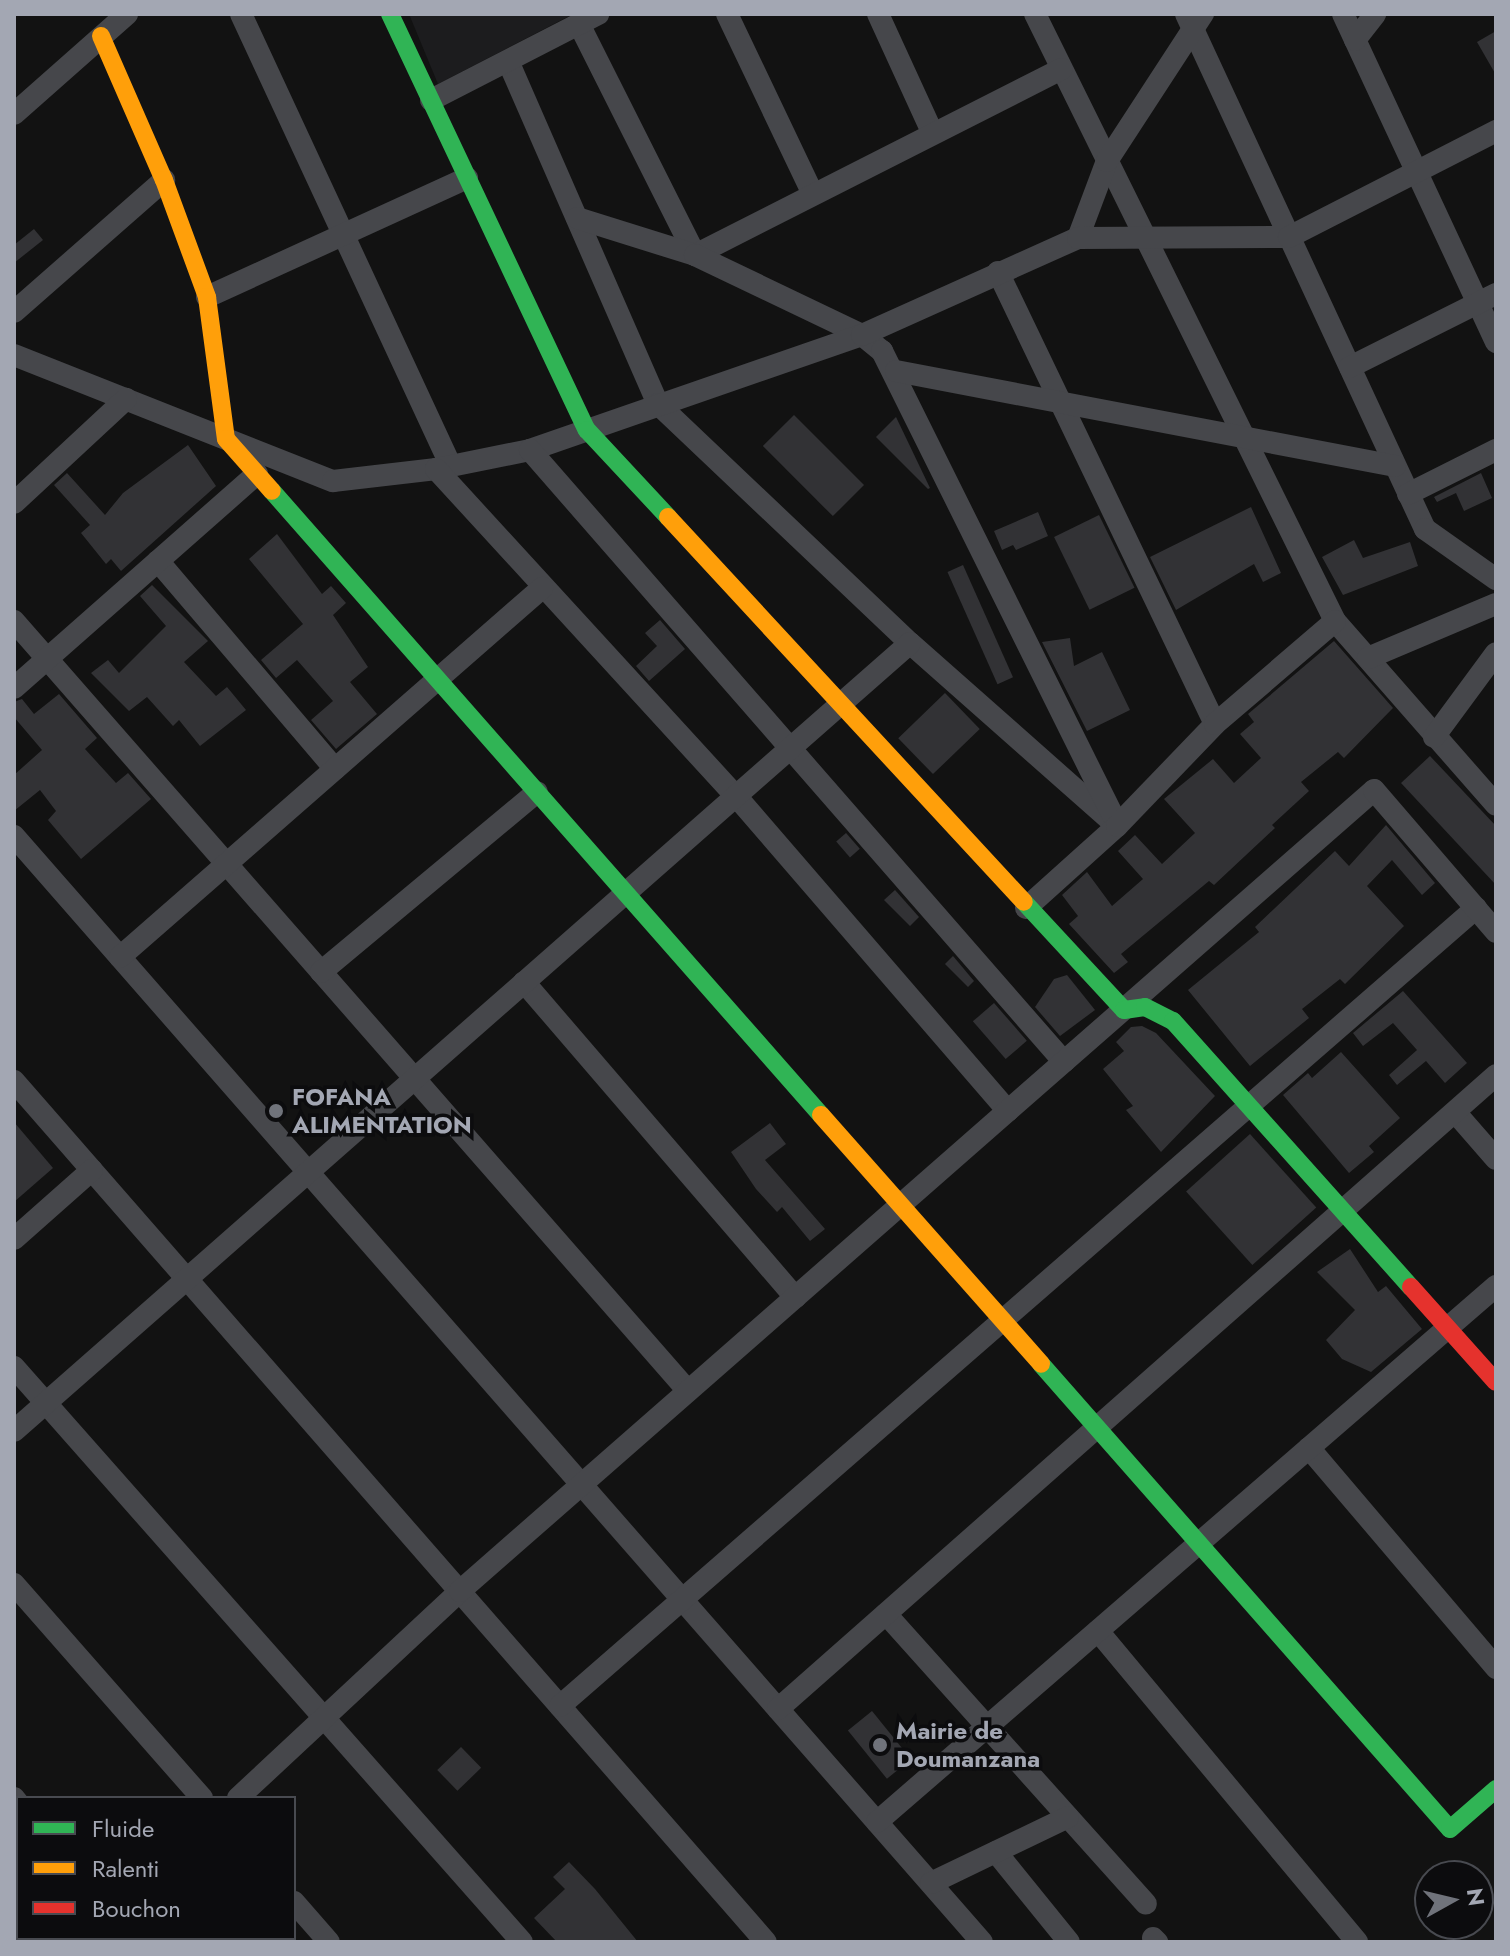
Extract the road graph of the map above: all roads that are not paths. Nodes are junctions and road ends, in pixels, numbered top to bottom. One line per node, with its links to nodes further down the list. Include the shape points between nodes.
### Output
1 (127, 14): 11 (street)
2 (241, 14): 25 (street)
3 (390, 14): 15 (street)
4 (727, 14): 23 (street)
5 (878, 14): 18 (street)
6 (1035, 14): 14 (street)
7 (1343, 14): 12 (street)
8 (1375, 14): 12 (street)
9 (588, 19): 13 (street); 29 (street)
10 (1194, 19): 19 (street); 27 (street)
11 (101, 36): 16 (street); 22 (street)
12 (1355, 40): 20 (street)
13 (508, 61): 15 (street); 24 (street)
14 (1062, 69): 18 (street); 19 (street)
15 (431, 100): 21 (street)
16 (14, 114)
17 (1496, 131): 20 (street)
18 (932, 132): 23 (street)
19 (1107, 161): 26 (street); 28 (street)
20 (1416, 172): 27 (street); 32 (street)
21 (467, 178): 25 (street); 42 (street)
22 (164, 180): 31 (street); 33 (street)
23 (813, 194): 29 (street)
24 (577, 218): 29 (street); 41 (street)
25 (343, 235): 31 (street); 48 (street)
26 (1144, 237): 27 (street); 28 (street); 43 (street)
27 (1289, 237): 37 (street)
28 (1078, 238): 30 (street)
29 (695, 255): 34 (street)
30 (998, 272): 34 (street); 40 (street)
31 (207, 297): 44 (street)
32 (1487, 298): 35 (street); 37 (street)
33 (14, 312)
34 (862, 335): 38 (street); 41 (street)
35 (1496, 342)
36 (14, 355): 39 (street)
37 (1350, 367): 47 (street)
38 (896, 371): 40 (street); 72 (street)
39 (126, 399): 44 (street); 51 (street)
40 (1061, 403): 43 (street); 65 (street)
41 (658, 404): 42 (street); 58 (street)
42 (587, 430): 45 (street); 64 (street)
43 (1241, 438): 47 (street); 57 (street)
44 (226, 439): 48 (street, via 333,481); 49 (street)
45 (530, 450): 48 (street); 67 (street)
46 (1496, 450): 50 (street)
47 (1395, 466): 50 (street)
48 (443, 468): 54 (street)
49 (257, 474): 52 (street); 62 (street)
50 (1408, 494): 53 (street, via 1425,529)
51 (14, 503)
52 (158, 561): 61 (street); 68 (street)
53 (1496, 579)
54 (542, 588): 62 (street); 70 (street)
55 (1496, 604): 60 (street)
56 (14, 621): 61 (street)
57 (1335, 621): 60 (street); 65 (street)
58 (910, 643): 64 (street); 72 (street)
59 (1496, 653): 66 (street)
60 (1368, 658): 66 (street)
61 (47, 659): 63 (street); 74 (street)
62 (438, 679): 68 (street); 69 (street)
63 (14, 688)
64 (839, 705): 67 (street); 76 (street)
65 (1215, 724): 72 (street)
66 (1434, 737): 71 (street)
67 (792, 747): 70 (street); 83 (street)
68 (335, 769): 74 (street)
69 (537, 792): 75 (street); 80 (street)
70 (736, 796): 75 (street); 88 (street)
71 (1496, 805)
72 (1117, 826): 76 (street)
73 (14, 836): 79 (street)
74 (226, 864): 79 (street); 80 (street)
75 (626, 893): 81 (street); 93 (street)
76 (1026, 908): 82 (street)
77 (1476, 908): 78 (street); 82 (street, via 1374,790); 87 (street)
78 (1496, 932)
79 (120, 957): 92 (street)
80 (321, 972): 85 (street)
81 (524, 982): 85 (street); 98 (street)
82 (1124, 1010): 83 (street); 87 (street, via 1145,1007 1173,1021)
83 (1064, 1062): 88 (street)
84 (1496, 1075): 89 (street)
85 (415, 1079): 92 (street); 103 (street)
86 (14, 1081): 91 (street)
87 (1250, 1105): 94 (street); 99 (street)
88 (1008, 1111): 93 (street)
89 (1455, 1112): 90 (street); 94 (street)
90 (1496, 1159)
91 (92, 1170): 95 (street); 96 (street)
92 (308, 1172): 96 (street); 108 (street)
93 (901, 1205): 98 (street); 99 (street)
94 (1344, 1210): 100 (street); 105 (street)
95 (14, 1239)
96 (187, 1279): 104 (street); 111 (street)
97 (1496, 1286): 100 (street)
98 (795, 1297): 103 (street)
99 (1002, 1321): 105 (street); 112 (street)
100 (1449, 1327): 102 (street); 107 (street)
101 (14, 1367): 104 (street)
102 (1496, 1382)
103 (688, 1391): 108 (street)
104 (46, 1403): 106 (street); 118 (street)
105 (1097, 1428): 109 (street); 113 (street)
106 (14, 1431)
107 (1309, 1448): 109 (street); 115 (street)
108 (582, 1484): 111 (street); 112 (street)
109 (1199, 1544): 114 (street); 120 (street, via 1450,1829)
110 (14, 1584): 121 (street)
111 (460, 1591): 116 (street); 118 (street)
112 (682, 1599): 116 (street); 117 (street)
113 (886, 1614): 117 (street); 119 (street)
114 (1098, 1631): 119 (street); 134 (street)
115 (1496, 1668)
116 (560, 1706): 131 (street)
117 (778, 1709): 124 (street)
118 (324, 1718): 122 (street); 130 (street)
119 (987, 1727): 123 (street); 124 (street)
120 (1496, 1789)
121 (200, 1796)
122 (240, 1796)
123 (1068, 1817): 125 (street); 128 (street)
124 (877, 1822): 126 (street)
125 (996, 1852): 126 (street); 133 (street)
126 (931, 1883): 132 (street)
127 (296, 1904): 129 (street)
128 (1146, 1904)
129 (329, 1942)
130 (522, 1942)
131 (766, 1942)
132 (982, 1942)
133 (1069, 1942)
134 (1357, 1942)

